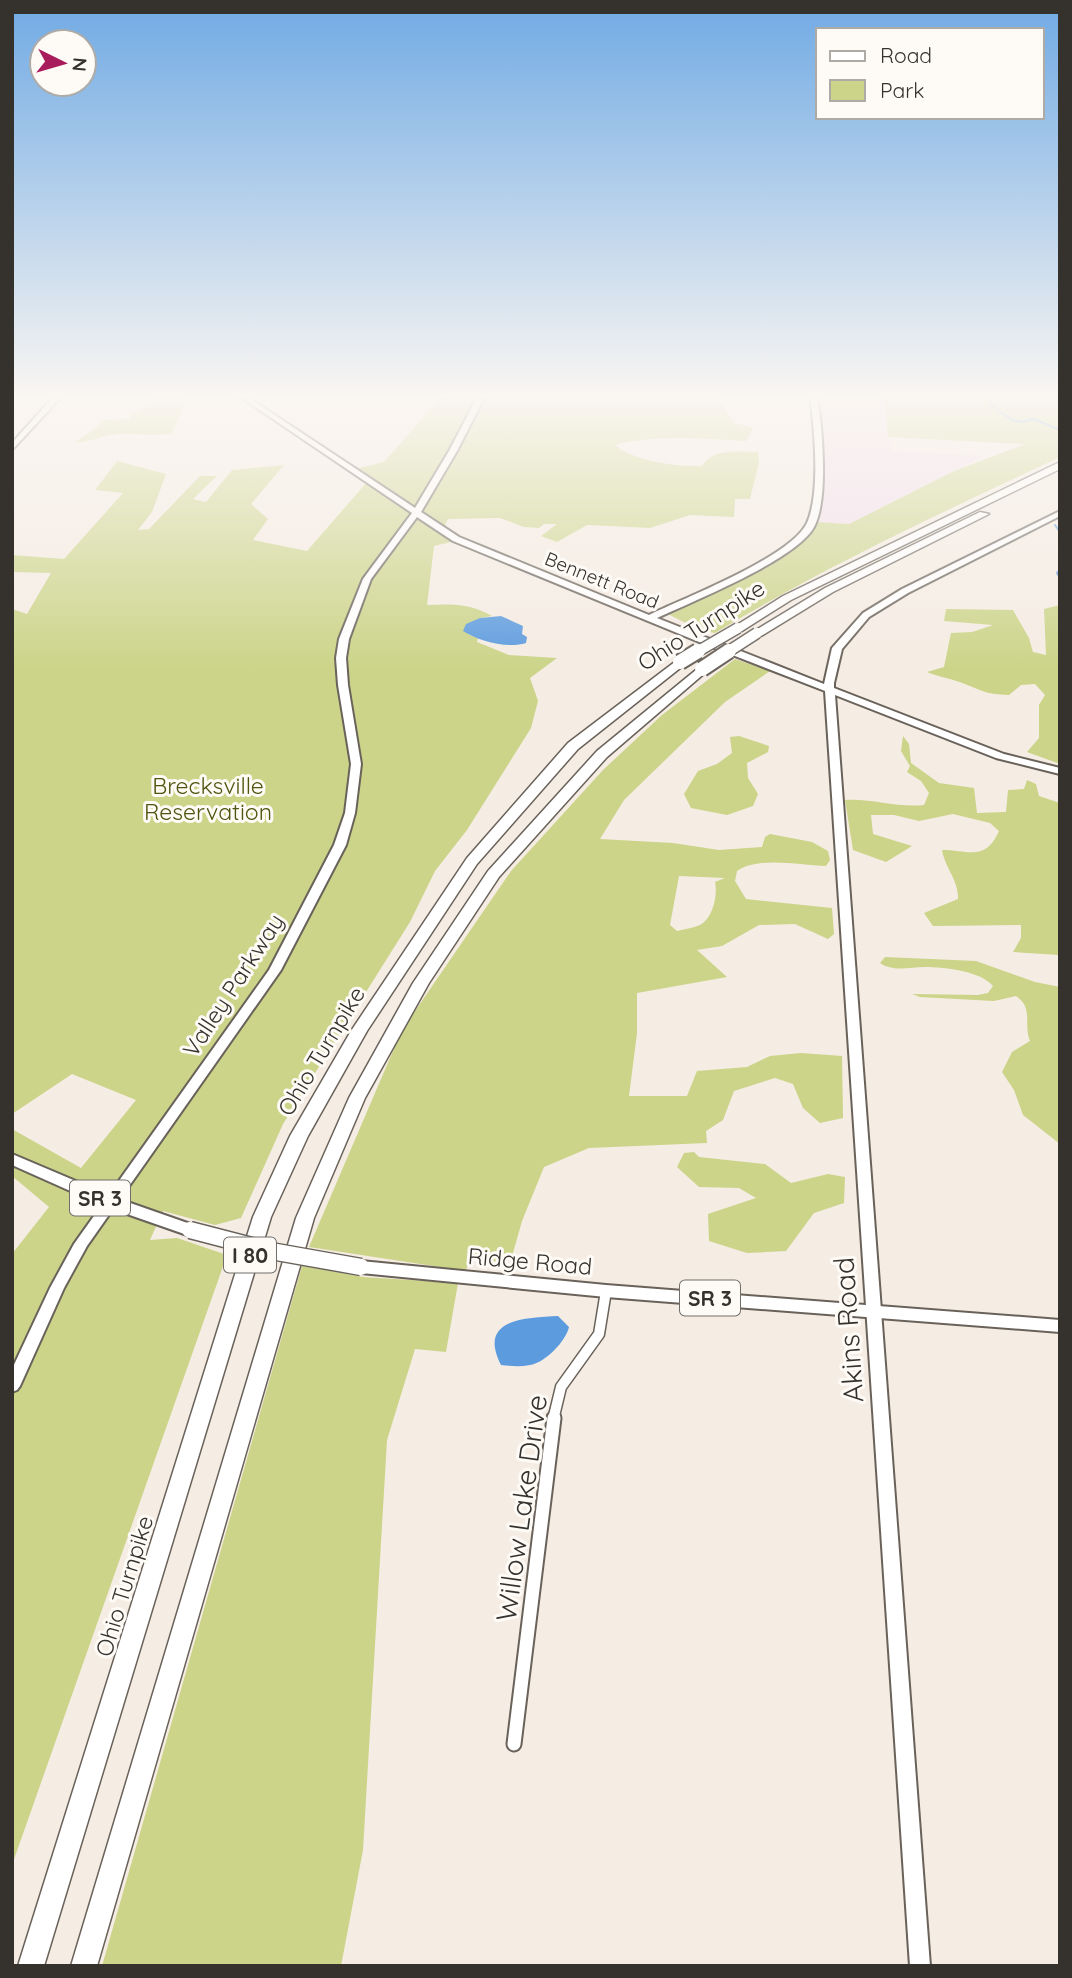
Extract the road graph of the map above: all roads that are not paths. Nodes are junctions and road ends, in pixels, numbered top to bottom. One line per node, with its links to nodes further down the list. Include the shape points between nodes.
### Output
1 (376, 486): 6 (street, Bennett Road)
2 (432, 486): 6 (street, Valley Parkway)
3 (817, 486): 8 (street, via 810,526 785,551)
4 (1016, 486): 18 (highway, Ohio Turnpike / I 80, bridge, via 787,598 680,662 573,746 472,861 359,1031 299,1136 261,1217)
5 (1041, 486): 19 (highway, Ohio Turnpike / I 80, bridge, via 829,590 702,669 602,754 493,874 421,983 358,1098 305,1218)
6 (416, 513): 8 (street, Bennett Road, via 456,539); 12 (street, Valley Parkway, via 367,579 344,639 343,685 356,764 350,813 340,845 275,970)
7 (1060, 513): 9 (street, via 866,615 837,648)
8 (650, 618): 9 (street, Bennett Road)
9 (831, 690): 10 (street, Bennett Road, via 1000,756); 14 (street, Akins Road)
10 (1060, 771)
11 (12, 1160): 12 (main road, Ridge Road / SR 3)
12 (110, 1202): 13 (main road, Ridge Road / SR 3, bridge, via 191,1230 361,1268); 16 (street, Valley Parkway, via 57,1288)
13 (606, 1291): 14 (main road, Ridge Road / SR 3); 17 (street, Willow Lake Drive, via 599,1334 561,1387 555,1406)
14 (873, 1311): 15 (main road, Ridge Road / SR 3); 20 (street, Akins Road)
15 (1060, 1326)
16 (12, 1386)
17 (514, 1744)
18 (31, 1966)
19 (84, 1966)
20 (920, 1966)

